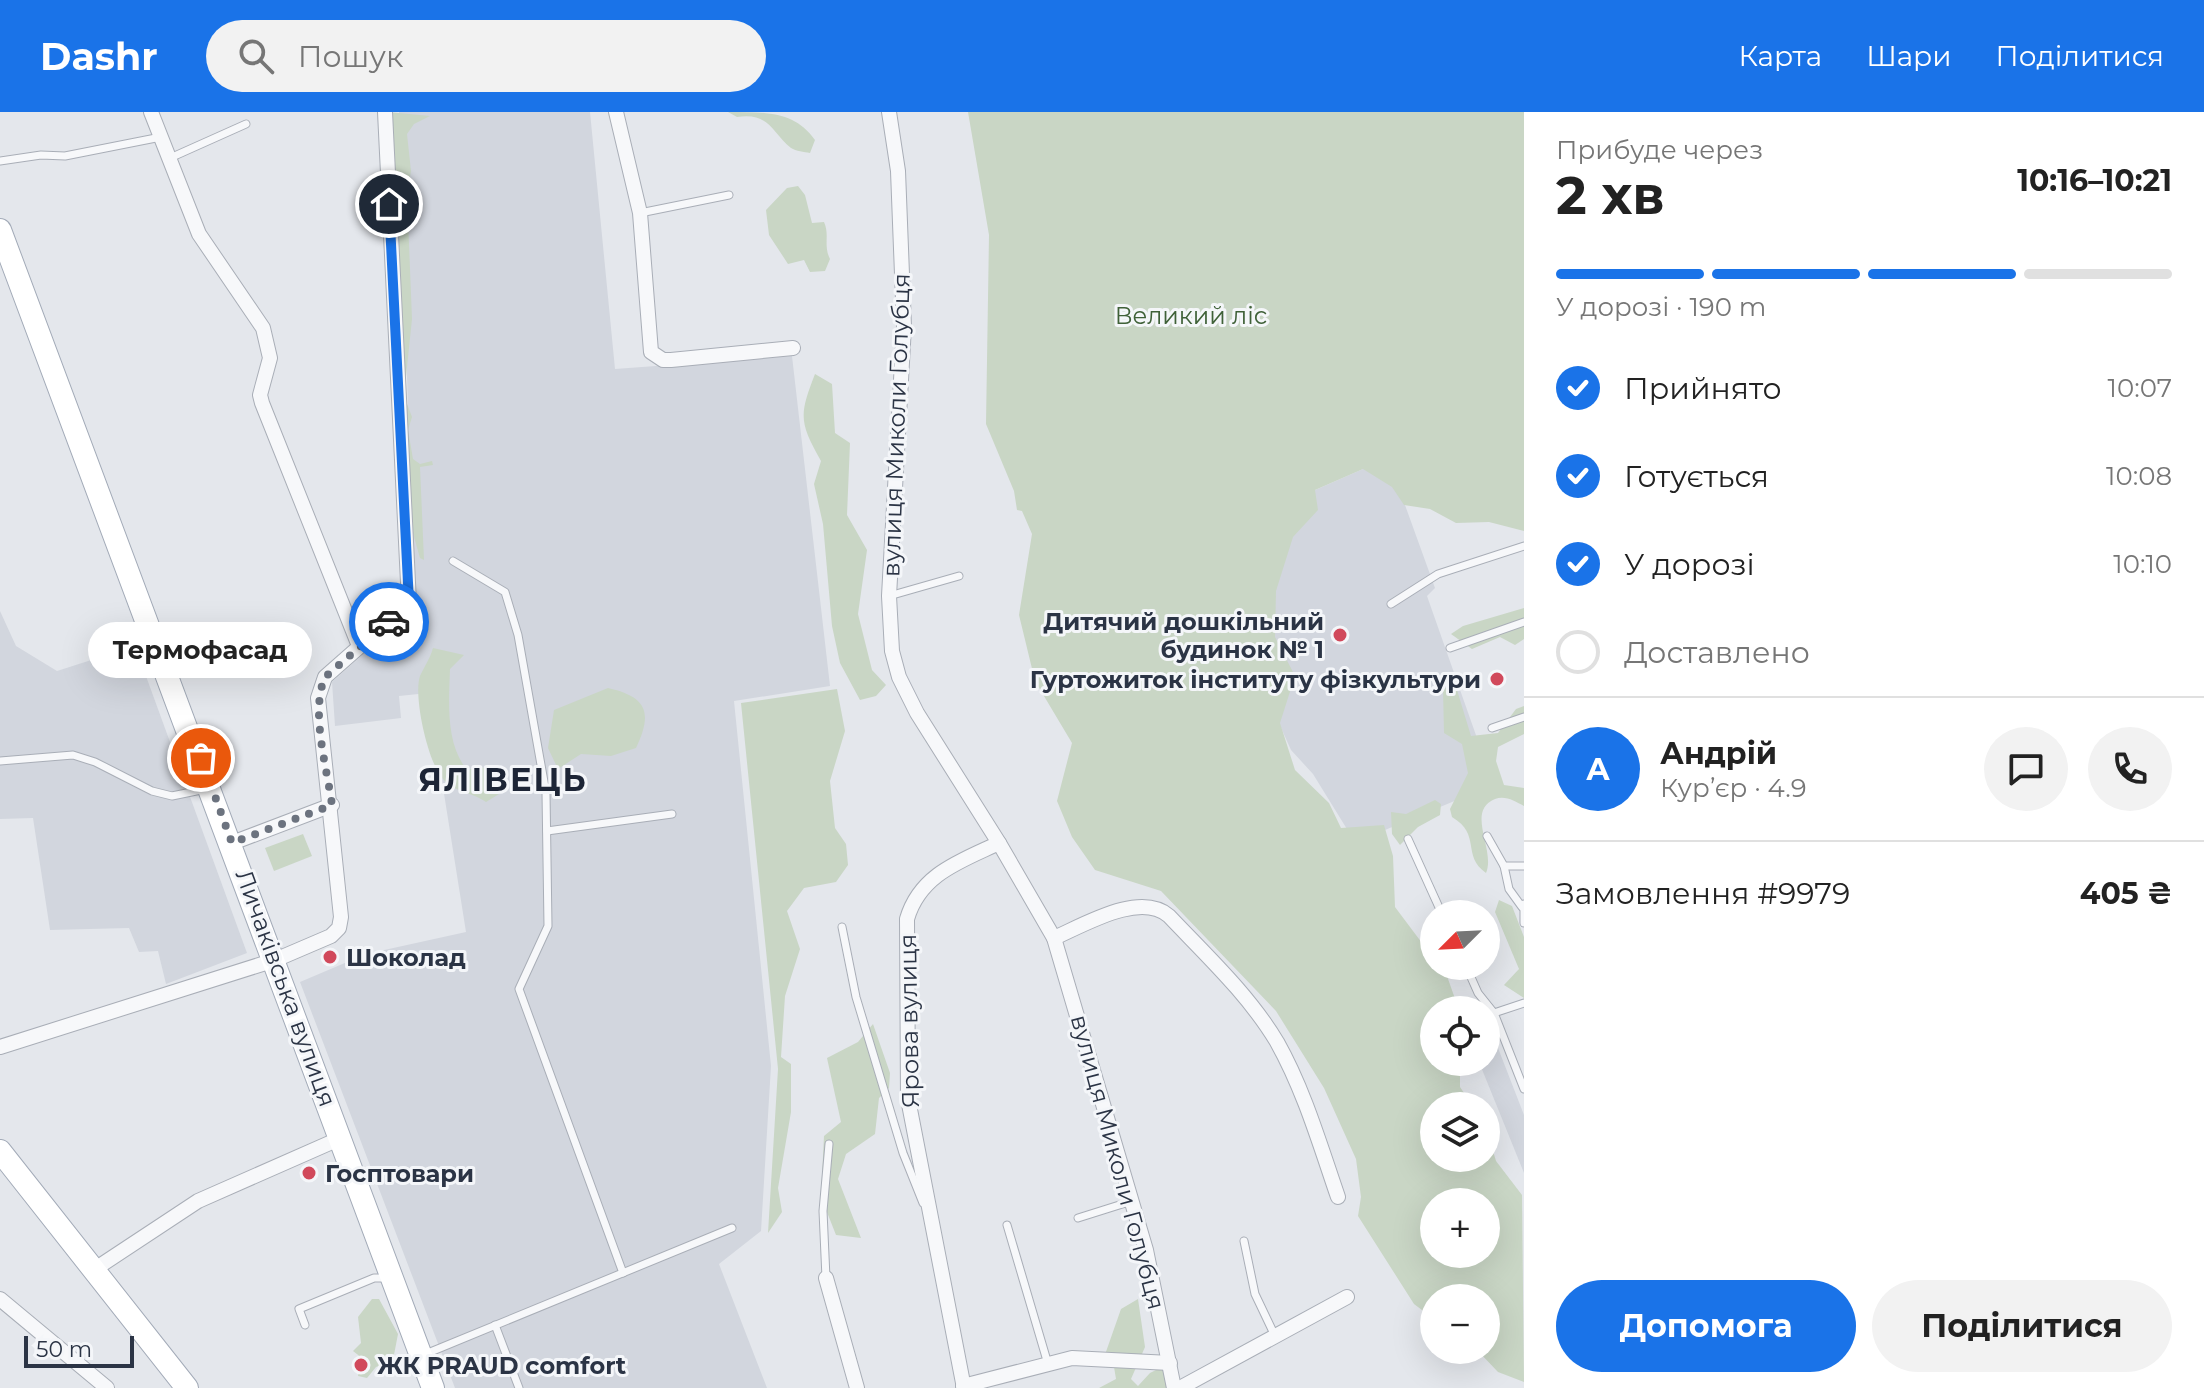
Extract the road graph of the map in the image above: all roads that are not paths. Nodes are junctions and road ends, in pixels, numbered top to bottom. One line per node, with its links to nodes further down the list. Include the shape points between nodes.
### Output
1 (151, 112): 6 (street)
2 (385, 112): 19 (street, via 409,603)
3 (616, 112): 10 (street)
4 (889, 112): 16 (street, вулиця Миколи Голубця, via 898,171 904,326)
5 (246, 124): 7 (lane)
6 (161, 137): 7 (street); 8 (lane, via 65,156)
7 (170, 158): 19 (street, via 199,234 263,328 270,358 262,403)
8 (0, 161)
9 (729, 195): 10 (lane)
10 (640, 213): 12 (street, via 650,346 657,358)
11 (0, 230): 24 (main road, Личаківська вулиця)
12 (793, 348)
13 (1524, 546): 17 (lane, via 1438,574)
14 (453, 561): 27 (lane, via 505,592 518,635 546,793)
15 (959, 576): 16 (lane, вулиця Миколи Голубця)
16 (889, 596): 31 (street, вулиця Миколи Голубця, via 899,677)
17 (1391, 604)
18 (1524, 622): 20 (lane)
19 (359, 646): 25 (street, via 325,677 318,698)
20 (1450, 648)
21 (1524, 717): 22 (lane)
22 (1492, 728)
23 (0, 761): 24 (lane, via 73,755 172,796)
24 (212, 788): 30 (main road, Личаківська вулиця)
25 (332, 805): 30 (street); 39 (street, via 339,928)
26 (672, 814): 27 (lane)
27 (547, 831): 56 (lane, via 548,926 519,989)
28 (1487, 836): 32 (lane)
29 (1408, 839): 34 (lane)
30 (232, 843): 39 (main road, Личаківська вулиця)
31 (999, 843): 38 (street, вулиця Миколи Голубця); 52 (street, Ярова вулиця, via 932,878 912,901 907,919 908,1099)
32 (1504, 866): 33 (lane); 35 (lane, via 1509,889)
33 (1524, 866)
34 (1436, 900)
35 (1523, 905): 36 (lane)
36 (1524, 923)
37 (842, 927): 52 (lane, via 873,1055 913,1182)
38 (1054, 938): 48 (street, via 1148,906 1169,916 1227,976 1276,1041 1309,1111); 49 (street, вулиця Миколи Голубця)
39 (275, 960): 43 (street); 45 (main road, Личаківська вулиця)
40 (1524, 1003): 41 (lane)
41 (1500, 1011)
42 (1500, 1028): 44 (lane)
43 (0, 1047)
44 (1524, 1089)
45 (341, 1138): 55 (street, via 198,1201); 57 (main road, Личаківська вулиця)
46 (829, 1144): 58 (lane, via 823,1211)
47 (0, 1151): 55 (main road)
48 (1338, 1197)
49 (1132, 1201): 50 (lane); 65 (street, вулиця Миколи Голубця)
50 (1078, 1218)
51 (1007, 1225): 66 (lane)
52 (933, 1227): 68 (street, Ярова вулиця)
53 (732, 1228): 56 (lane)
54 (1244, 1241): 63 (lane, via 1255,1294)
55 (95, 1269): 67 (main road)
56 (623, 1273): 62 (lane)
57 (392, 1278): 61 (lane, via 374,1278 299,1309); 64 (main road, Личаківська вулиця)
58 (826, 1278): 72 (street)
59 (1347, 1297): 63 (street)
60 (0, 1299): 69 (street)
61 (305, 1325)
62 (495, 1325): 64 (lane); 71 (lane)
63 (1275, 1336): 73 (street)
64 (421, 1356): 70 (main road, Личаківська вулиця)
65 (1170, 1363): 66 (street, via 1072,1358); 73 (street, вулиця Миколи Голубця)
66 (1048, 1364): 68 (street)
67 (180, 1385)
68 (963, 1387)
69 (107, 1388)
70 (433, 1388)
71 (519, 1388)
72 (857, 1388)
73 (1177, 1388)

